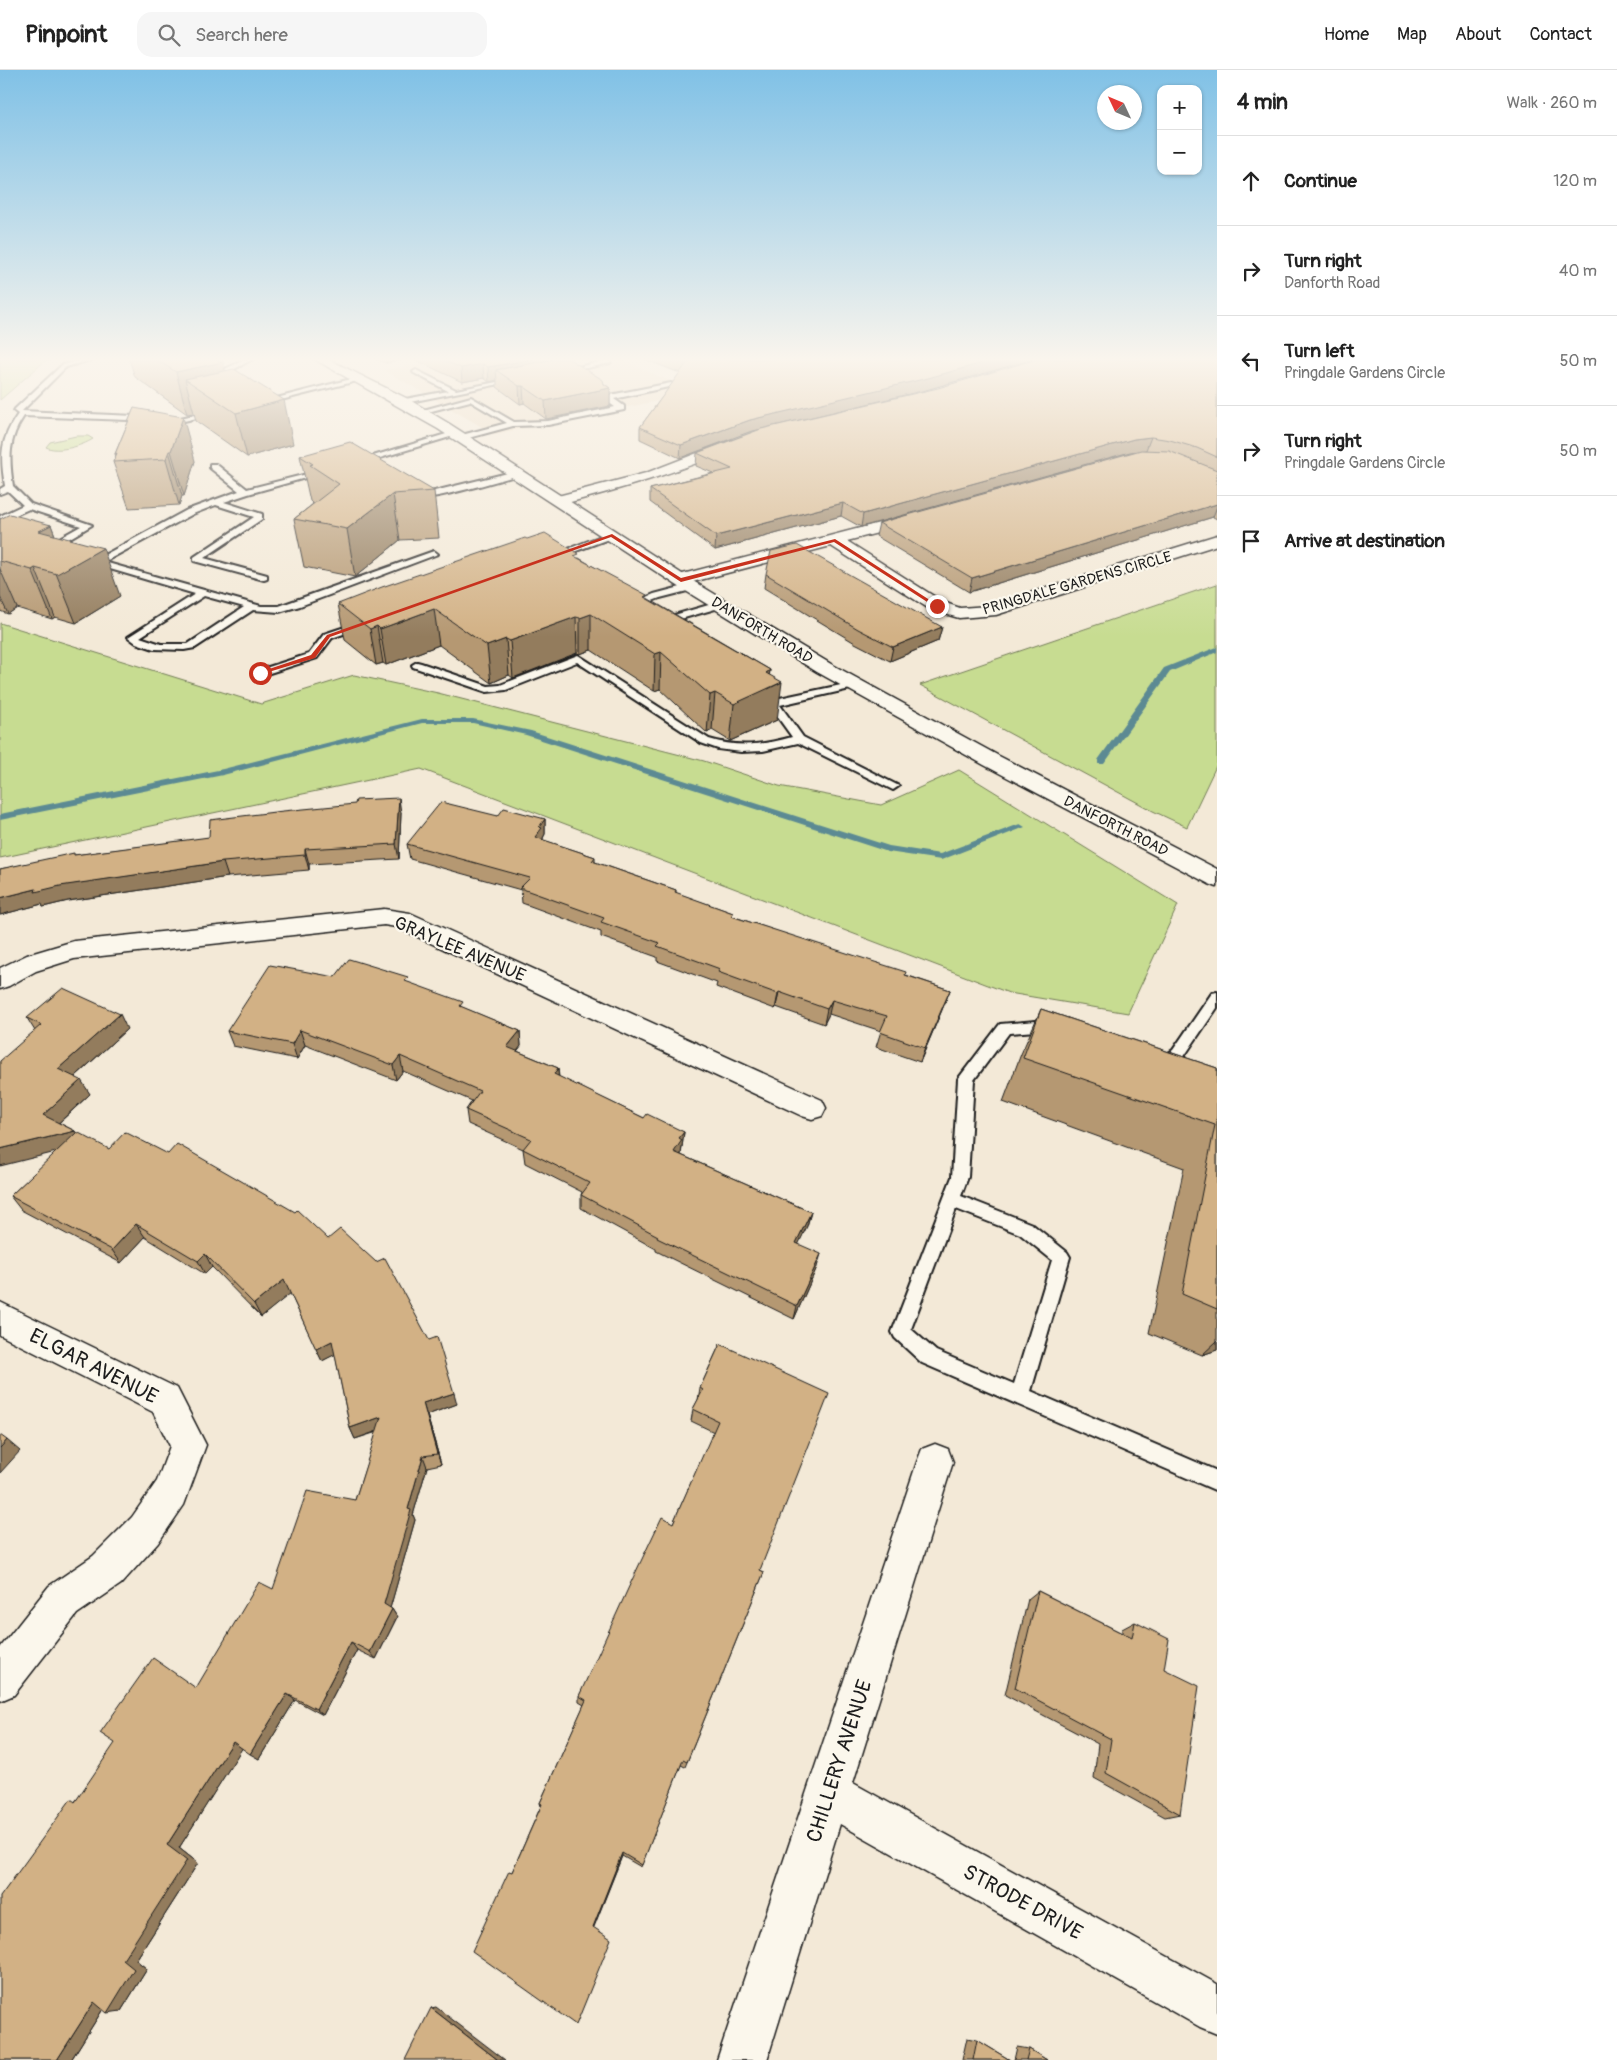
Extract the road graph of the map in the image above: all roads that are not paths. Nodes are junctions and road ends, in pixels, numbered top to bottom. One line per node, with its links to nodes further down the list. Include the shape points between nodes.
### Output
1 (5, 452): 9 (lane)
2 (398, 452): 7 (lane, via 352,464)
3 (483, 452): 8 (street, DANFORTH ROAD)
4 (715, 452): 13 (street, via 652,476)
5 (213, 466): 11 (lane)
6 (334, 468): 11 (lane)
7 (362, 470)
8 (516, 473): 12 (lane, via 434,496); 13 (street, DANFORTH ROAD)
9 (9, 486): 10 (lane); 15 (lane)
10 (0, 492)
11 (245, 492): 14 (lane)
12 (403, 495)
13 (558, 500): 18 (street, DANFORTH ROAD)
14 (214, 502): 25 (lane); 26 (lane, via 259,516 197,559)
15 (28, 506): 17 (lane); 21 (lane, via 88,525)
16 (929, 515): 20 (street)
17 (0, 519)
18 (612, 535): 23 (lane); 27 (street, DANFORTH ROAD)
19 (1217, 540): 20 (street, PRINGDALE GARDENS CIRCLE, via 990,611 968,613 937,606)
20 (835, 541): 27 (street)
21 (46, 549)
22 (434, 554): 30 (lane, via 279,609)
23 (548, 558)
24 (81, 559): 25 (lane)
25 (96, 563): 28 (lane)
26 (264, 577)
27 (686, 584): 29 (street, DANFORTH ROAD); 31 (lane, via 631,605 627,608)
28 (203, 593): 30 (lane); 30 (lane, via 133,637 173,650 191,646)
29 (719, 605): 33 (lane, via 649,625); 36 (street, DANFORTH ROAD)
30 (252, 606)
31 (635, 616)
32 (374, 620): 35 (lane, via 328,636 313,656)
33 (665, 635)
34 (417, 665): 39 (lane, via 494,689 578,658 705,741 721,747 747,750)
35 (260, 673)
36 (855, 686): 38 (lane); 41 (street, DANFORTH ROAD, via 978,755)
37 (757, 693): 38 (lane)
38 (773, 703): 39 (lane)
39 (799, 739): 40 (lane)
40 (893, 786)
41 (1217, 879)
42 (0, 980): 46 (street, GRAYLEE AVENUE, via 36,960 74,950 384,917 401,919)
43 (1217, 997): 45 (lane, via 1178,1054 1154,1069)
44 (1063, 1036): 47 (lane, via 1036,1026 1005,1028 966,1079 960,1177)
45 (1145, 1066)
46 (812, 1108)
47 (952, 1200): 49 (lane, via 1026,1229 1061,1257); 49 (lane, via 901,1332 930,1357)
48 (0, 1317): 52 (street, ELGAR AVENUE, via 165,1400 188,1445 171,1492 145,1530 107,1570 63,1600)
49 (1020, 1396): 51 (lane)
50 (935, 1462): 53 (street, CHILLERY AVENUE)
51 (1217, 1481)
52 (0, 1681)
53 (829, 1794): 54 (street, STRODE DRIVE); 55 (street, CHILLERY AVENUE)
54 (1217, 2010)
55 (742, 2060)

